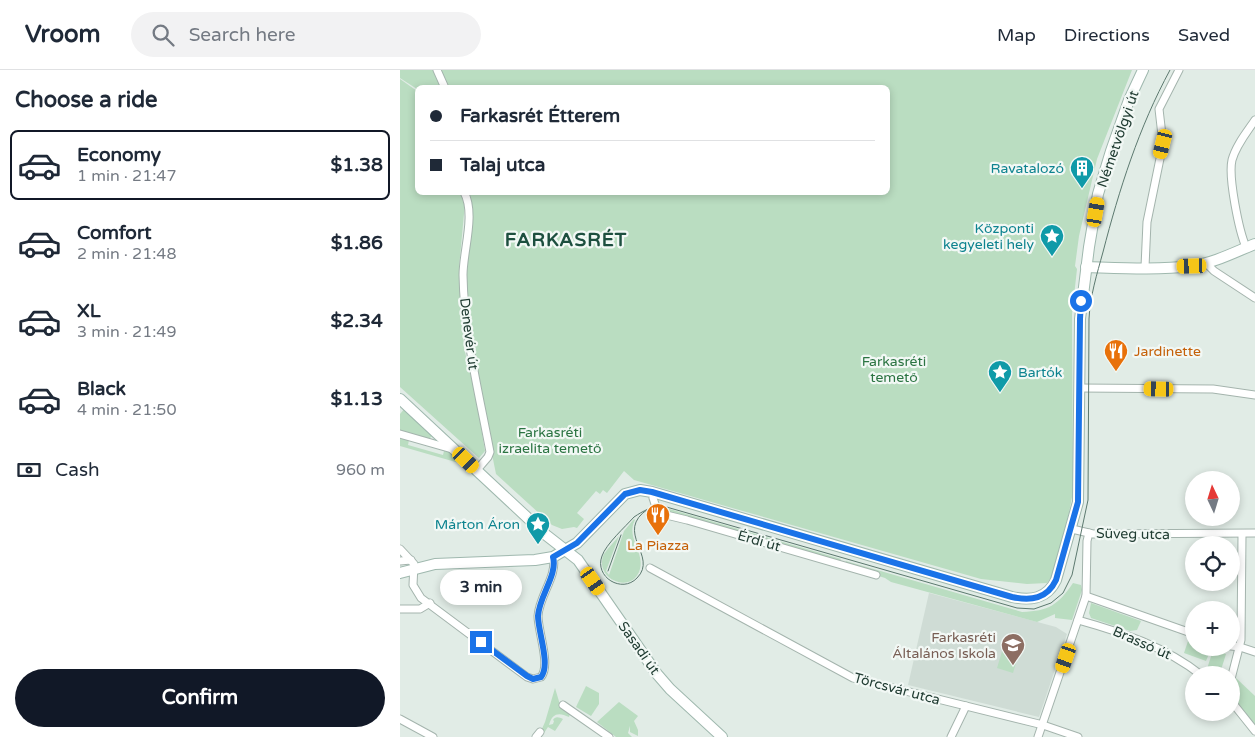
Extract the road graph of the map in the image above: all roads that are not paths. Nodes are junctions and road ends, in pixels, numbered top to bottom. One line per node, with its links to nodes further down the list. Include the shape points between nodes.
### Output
1 (436, 70): 4 (street)
2 (1143, 70): 9 (street, Németvölgyi út, via 1098,194)
3 (1179, 70): 10 (street, Németvölgyi út, via 1159,109 1164,136 1147,222)
4 (443, 85)
5 (1255, 120): 7 (street, via 1232,162 1232,183)
6 (466, 195): 17 (street, Denevér út, via 469,207 463,269 468,340 490,452)
7 (1250, 246): 8 (street)
8 (1206, 262): 10 (street, via 1192,266); 11 (street, via 1214,271)
9 (1086, 267): 10 (street); 12 (street, Németvölgyi út, via 1080,319)
10 (1145, 267)
11 (1255, 298)
12 (1079, 388): 13 (street, via 1213,389); 19 (street, Németvölgyi út, via 1078,502)
13 (1255, 395)
14 (400, 399): 16 (street, Sasadi út)
15 (400, 434): 16 (street)
16 (455, 450): 17 (street, Sasadi út)
17 (476, 471): 23 (street, Sasadi út)
18 (652, 495): 23 (street, via 640,490 625,494); 28 (street, Érdi út, via 658,513); 29 (street, Érdi út, via 1012,597 1029,600)
19 (1072, 529): 20 (street, Süveg utca); 29 (street, Németvölgyi út, via 1059,574)
20 (1089, 533): 22 (street, Süveg utca); 30 (street)
21 (1255, 533): 22 (street, Süveg utca)
22 (1242, 535): 35 (street)
23 (566, 550): 24 (street); 46 (street, Sasadi út, via 578,560 657,674)
24 (553, 557): 25 (street, via 435,564); 31 (street, via 555,565 538,613 545,662 541,677 533,679 527,676)
25 (406, 559): 27 (street); 31 (street, via 414,588)
26 (650, 568): 39 (street, Törcsvár utca, via 854,678)
27 (400, 573)
28 (876, 576)
29 (1049, 592)
30 (1086, 596): 33 (street); 34 (street, Brassó út)
31 (430, 604): 32 (street, via 420,609)
32 (400, 609)
33 (1078, 620): 37 (street, Brassó út, via 1136,639); 42 (street)
34 (1185, 631)
35 (1240, 647): 36 (street)
36 (1255, 652)
37 (1188, 666)
38 (563, 705): 45 (street)
39 (966, 706): 42 (street, Törcsvár utca); 47 (street)
40 (1240, 712): 43 (street)
41 (400, 718): 44 (street)
42 (1043, 725): 48 (street); 49 (street, Törcsvár utca)
43 (1255, 731)
44 (433, 737)
45 (609, 737)
46 (722, 737)
47 (952, 737)
48 (1038, 737)
49 (1078, 737)

